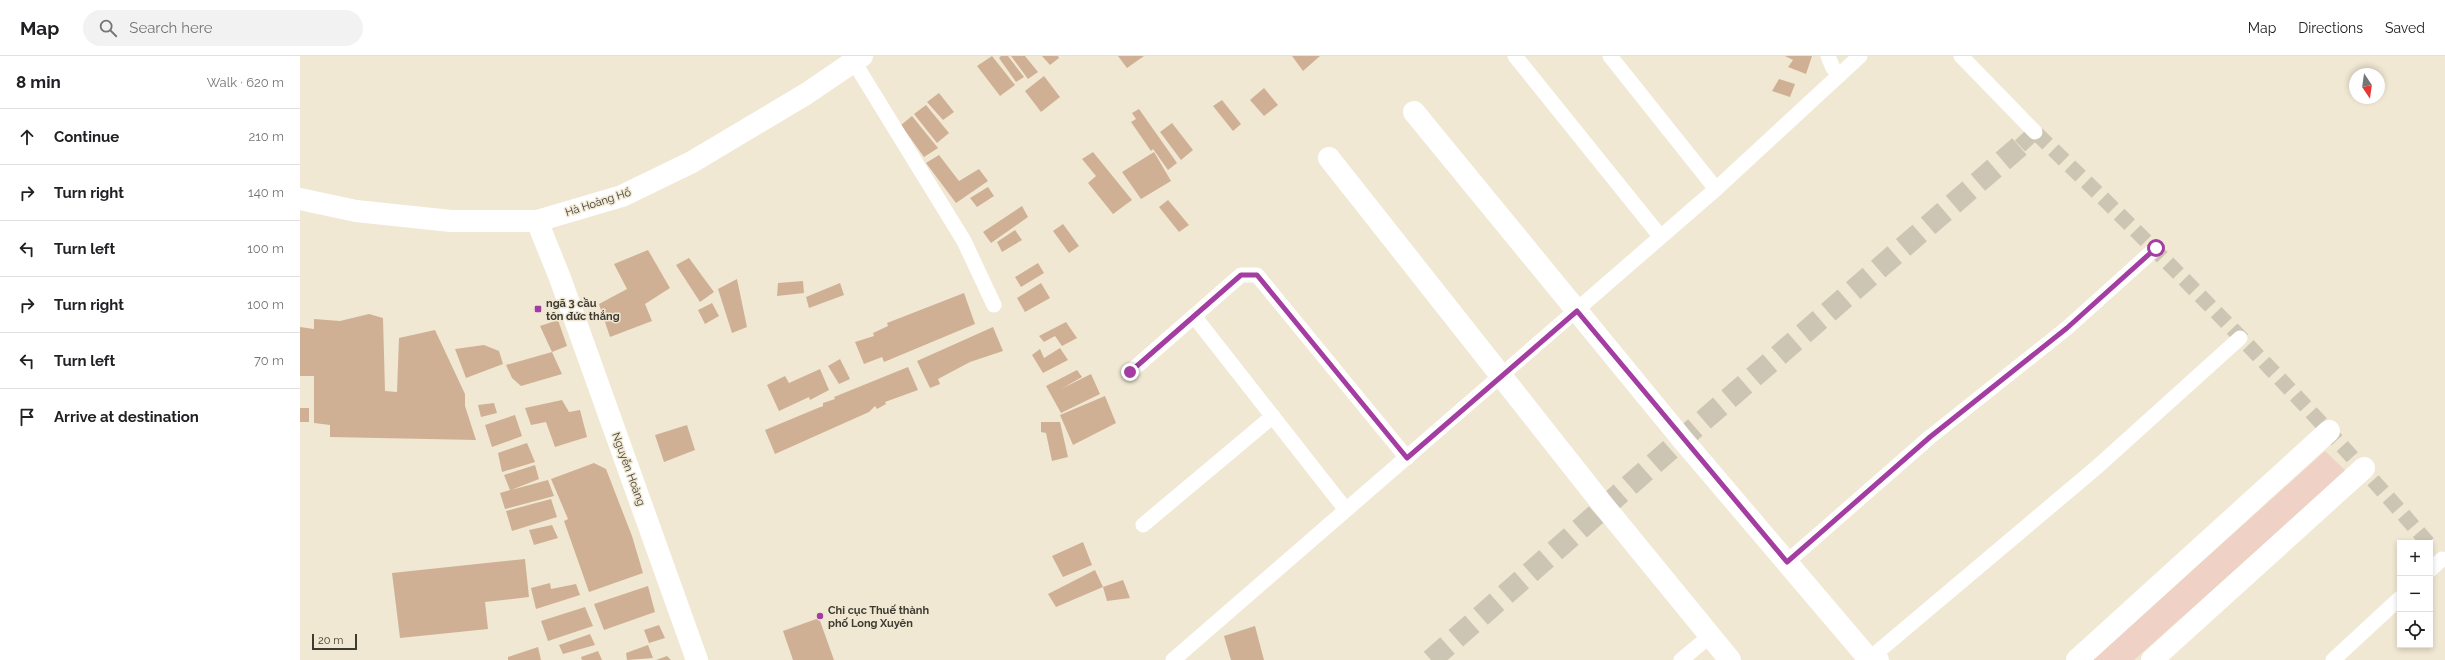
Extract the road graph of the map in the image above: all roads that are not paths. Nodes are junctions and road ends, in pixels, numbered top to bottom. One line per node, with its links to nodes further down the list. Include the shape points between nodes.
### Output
1 (1515, 56): 14 (street)
2 (1610, 56): 11 (street)
3 (1828, 56): 7 (street, via 1833,68)
4 (1860, 56): 7 (street)
5 (1961, 56): 9 (street)
6 (861, 66): 13 (street, Hà Hoàng Hổ, via 806,94 664,176 622,196); 16 (street, via 878,100 964,241)
7 (1840, 75): 11 (street)
8 (1414, 112): 17 (street)
9 (2035, 132)
10 (1329, 158): 21 (street)
11 (1716, 189): 14 (street)
12 (300, 199): 13 (street, Hà Hoàng Hổ, via 356,211 451,221)
13 (537, 221): 33 (street, Nguyễn Hoàng, via 560,278)
14 (1660, 236): 17 (street)
15 (2156, 248): 29 (street, via 2067,328 1930,437)
16 (994, 305)
17 (1577, 311): 21 (street); 29 (street)
18 (1194, 316): 20 (street); 22 (street); 24 (street, via 1241,275 1257,275)
19 (2240, 338): 37 (street, via 2097,466)
20 (1130, 372)
21 (1501, 376): 24 (street); 32 (street)
22 (1273, 416): 26 (street); 27 (street)
23 (2329, 431): 38 (street)
24 (1407, 458): 26 (street)
25 (2364, 468): 39 (street)
26 (1346, 510): 34 (street)
27 (1143, 525)
28 (2442, 559): 30 (street)
29 (1787, 562): 37 (street)
30 (2433, 567)
31 (2397, 601): 40 (street)
32 (1710, 636): 35 (street); 36 (street)
33 (697, 660)
34 (1173, 660)
35 (1681, 660)
36 (1730, 660)
37 (1872, 660)
38 (2077, 660)
39 (2152, 660)
40 (2333, 660)

